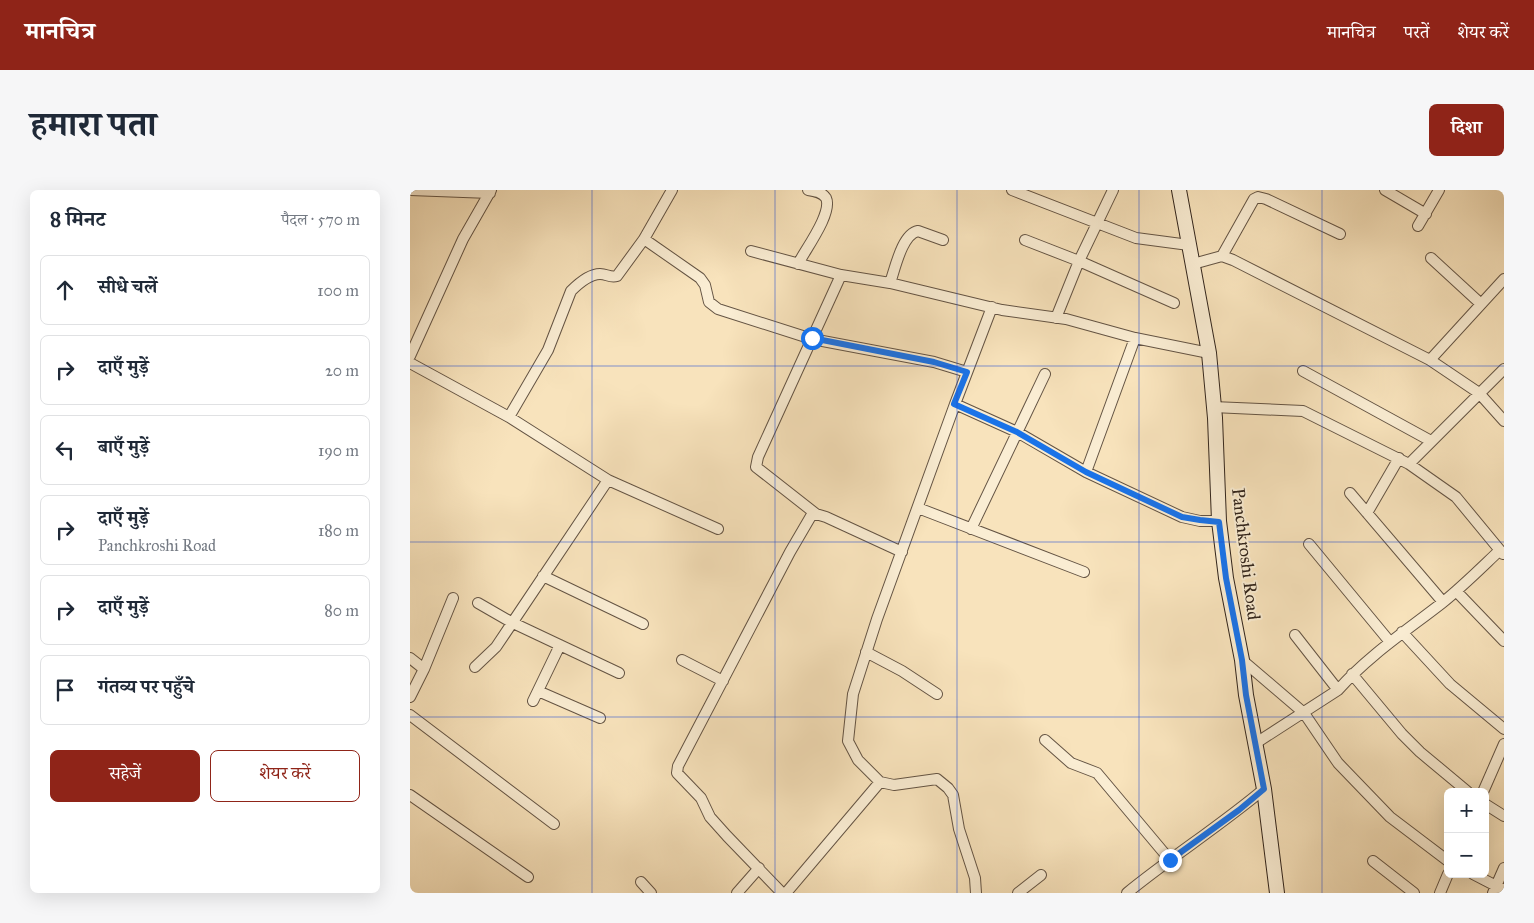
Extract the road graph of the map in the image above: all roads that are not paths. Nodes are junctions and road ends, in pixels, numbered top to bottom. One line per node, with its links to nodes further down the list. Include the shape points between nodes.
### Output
1 (410, 190): 9 (street)
2 (672, 190): 14 (street)
3 (808, 190): 22 (street, via 826,198 828,206)
4 (1012, 190): 11 (street)
5 (1113, 190): 11 (street)
6 (1179, 190): 17 (street, Panchkroshi Road)
7 (1385, 190): 10 (street)
8 (1439, 190): 10 (street)
9 (491, 191): 33 (street, via 463,239)
10 (1426, 214): 12 (street)
11 (1097, 223): 17 (street, via 1136,238); 21 (street)
12 (1418, 226)
13 (1340, 234): 19 (street, via 1258,197)
14 (644, 239): 31 (street, via 700,278 713,306); 44 (street, via 617,276 590,276 571,291 548,350)
15 (943, 240): 26 (street, via 914,232 904,243)
16 (1024, 240): 21 (street)
17 (1188, 245): 23 (street, Panchkroshi Road)
18 (751, 251): 22 (street)
19 (1222, 256): 23 (street); 35 (street)
20 (1431, 258): 28 (street)
21 (1079, 261): 27 (street); 30 (street)
22 (798, 264): 24 (street)
23 (1193, 264): 34 (street, Panchkroshi Road)
24 (841, 275): 26 (street); 31 (street)
25 (1504, 279): 28 (street)
26 (890, 283): 29 (street)
27 (1174, 303)
28 (1481, 304): 35 (street)
29 (992, 307): 30 (street); 39 (street)
30 (1056, 318): 32 (street)
31 (812, 338): 39 (street, via 934,362); 55 (street, via 758,456 756,468)
32 (1135, 338): 34 (street); 50 (street)
33 (411, 350)
34 (1209, 353): 43 (street, Panchkroshi Road)
35 (1430, 360): 41 (street)
36 (410, 363): 44 (street)
37 (1504, 369): 41 (street)
38 (1303, 371): 47 (street)
39 (967, 372): 42 (street)
40 (1045, 374): 46 (street)
41 (1479, 393): 45 (street); 47 (street)
42 (954, 404): 46 (street); 53 (street)
43 (1213, 407): 48 (street, via 1303,411); 56 (street, Panchkroshi Road)
44 (509, 417): 51 (street)
45 (1504, 421)
46 (1017, 432): 50 (street); 58 (street)
47 (1431, 441): 49 (street)
48 (1399, 458): 49 (street); 54 (street)
49 (1409, 464): 61 (street, via 1456,497)
50 (1086, 472): 56 (street, via 1182,517)
51 (608, 480): 57 (street); 63 (street)
52 (1350, 493): 54 (street)
53 (918, 508): 58 (street); 60 (street)
54 (1367, 513): 66 (street)
55 (816, 514): 60 (street); 83 (street, via 807,520 798,536)
56 (1219, 522): 78 (street, Panchkroshi Road)
57 (718, 529)
58 (970, 529): 62 (street)
59 (1309, 544): 73 (street)
60 (902, 552): 75 (street)
61 (1502, 553): 64 (street)
62 (1084, 572)
63 (543, 576): 68 (street); 69 (street)
64 (1456, 591): 66 (street); 72 (street)
65 (453, 598): 80 (street)
66 (1443, 602): 70 (street)
67 (478, 603): 68 (street)
68 (511, 622): 74 (street); 79 (street, via 496,647)
69 (643, 624)
70 (1402, 632): 73 (street); 92 (street, via 1450,684)
71 (1295, 634): 84 (street)
72 (1504, 641)
73 (1390, 642): 82 (street)
74 (560, 645): 81 (street); 85 (street)
75 (866, 652): 86 (street); 96 (street, via 853,694 848,741 858,760)
76 (410, 658): 80 (street)
77 (682, 660): 83 (street)
78 (1242, 660): 89 (street); 94 (street, Panchkroshi Road)
79 (475, 667)
80 (424, 668): 87 (street)
81 (619, 673)
82 (1352, 674): 84 (street); 97 (street, via 1402,734)
83 (723, 681): 107 (street, via 677,773 701,798 710,817)
84 (1338, 690): 89 (street)
85 (538, 691): 88 (street); 91 (street)
86 (938, 694)
87 (410, 698)
88 (533, 701)
89 (1304, 713): 94 (street); 104 (street, via 1338,763 1383,810)
90 (410, 715): 103 (street)
91 (600, 718)
92 (1504, 728)
93 (1045, 740): 105 (street, via 1071,763 1097,773)
94 (1256, 743): 99 (street, Panchkroshi Road)
95 (1503, 749): 98 (street)
96 (880, 782): 118 (street); 119 (street, via 894,785 937,779 948,788 953,795)
97 (1463, 788)
98 (1485, 788)
99 (1264, 789): 105 (street); 122 (street, Panchkroshi Road)
100 (410, 795): 110 (street)
101 (1489, 807): 102 (street)
102 (1504, 816)
103 (554, 824)
104 (1444, 858)
105 (1170, 860): 121 (street)
106 (1373, 861): 123 (street)
107 (758, 868): 116 (street); 117 (street)
108 (1504, 868): 114 (street)
109 (1042, 875): 120 (street)
110 (528, 877)
111 (1446, 878): 124 (street)
112 (1479, 878): 114 (street)
113 (641, 882): 115 (street)
114 (1497, 889)
115 (651, 893)
116 (737, 893)
117 (782, 893)
118 (786, 893)
119 (976, 893)
120 (1018, 893)
121 (1127, 893)
122 (1277, 893)
123 (1414, 893)
124 (1440, 893)

